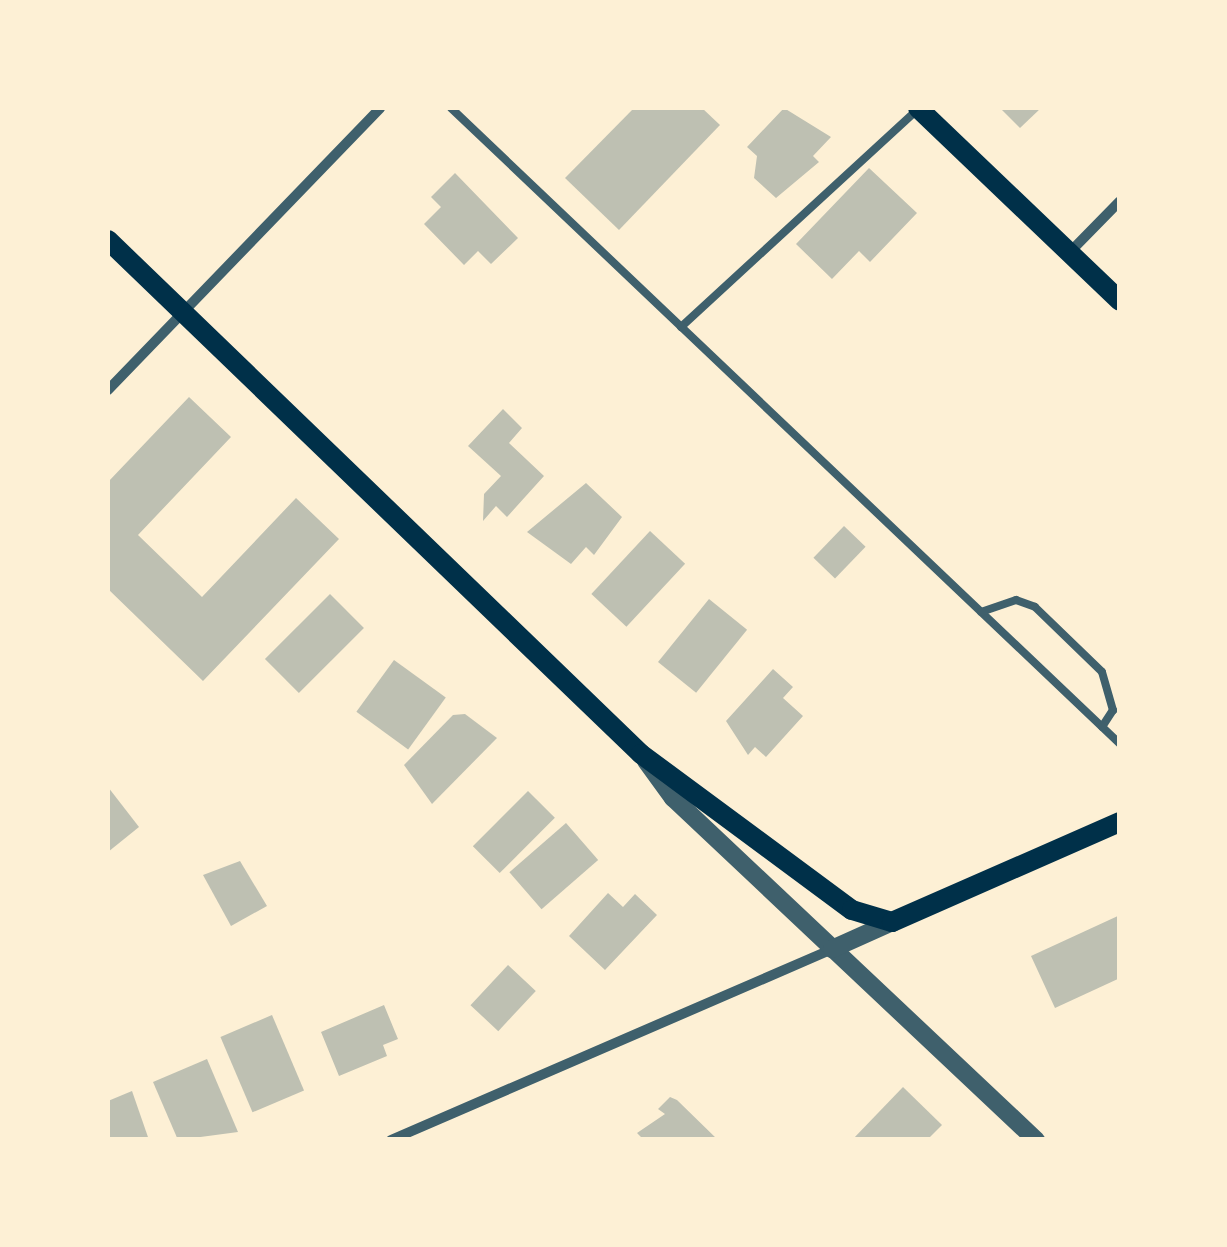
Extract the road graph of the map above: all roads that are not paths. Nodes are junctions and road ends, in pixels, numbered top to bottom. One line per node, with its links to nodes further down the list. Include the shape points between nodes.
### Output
1 (380, 108): 8 (street)
2 (451, 108): 9 (lane)
3 (919, 108): 6 (main road); 9 (lane)
4 (1120, 201): 6 (street)
5 (108, 240): 8 (main road)
6 (1069, 252): 7 (main road)
7 (1120, 301)
8 (182, 314): 10 (street); 14 (main road)
9 (681, 327): 11 (lane)
10 (108, 390)
11 (981, 612): 12 (lane); 12 (lane, via 1016,600 1035,607 1102,672 1112,710)
12 (1102, 727): 13 (lane)
13 (1120, 744)
14 (642, 754): 16 (main road, via 800,876); 17 (street, via 672,798)
15 (1120, 822): 16 (main road)
16 (892, 922): 17 (street)
17 (832, 949): 18 (street); 19 (street)
18 (391, 1140)
19 (1036, 1140)

